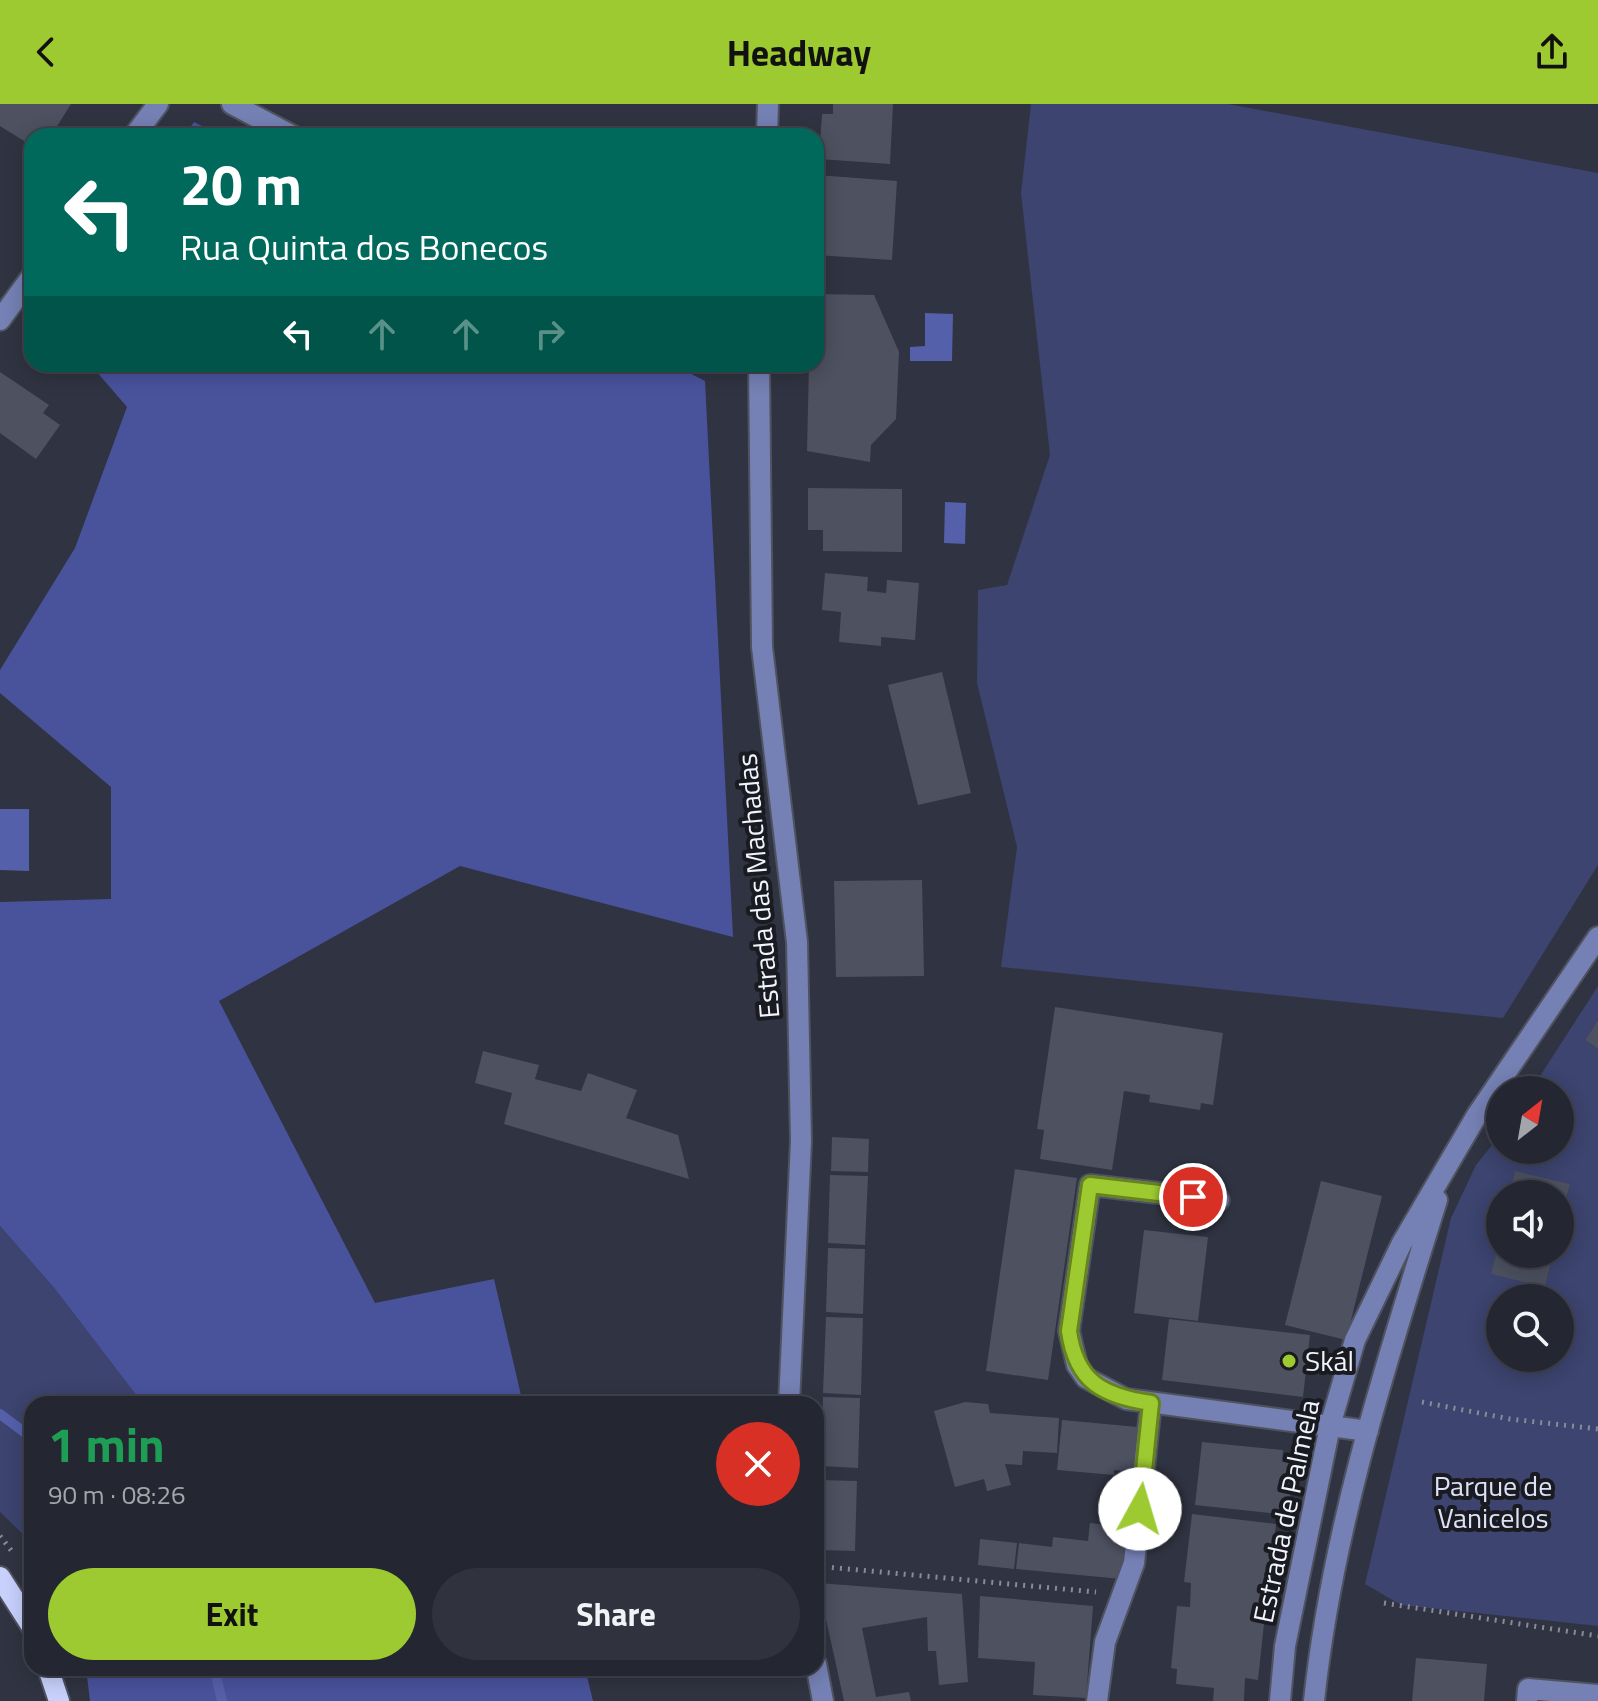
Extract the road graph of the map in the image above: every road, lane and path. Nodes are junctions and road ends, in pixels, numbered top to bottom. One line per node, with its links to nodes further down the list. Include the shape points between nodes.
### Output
1 (158, 104): 4 (street)
2 (232, 104): 5 (street)
3 (768, 104): 6 (street)
4 (140, 128)
5 (278, 128)
6 (767, 128)
7 (24, 287): 8 (street)
8 (0, 320)
9 (759, 372): 13 (street, Estrada das Machadas, via 762,647 797,942 801,1155)
10 (1598, 937): 11 (street, Estrada de Palmela)
11 (1448, 1165): 16 (street, Estrada de Palmela, via 1402,1243 1355,1340); 18 (street, Estrada de Palmela)
12 (1219, 1200): 15 (street, via 1090,1185 1071,1348 1086,1378 1126,1399)
13 (789, 1396)
14 (1422, 1402): 17 (path)
15 (1151, 1403): 16 (street); 21 (street, via 1134,1563)
16 (1330, 1426): 18 (street); 31 (street, Estrada de Palmela, via 1285,1646)
17 (1598, 1429)
18 (1368, 1431): 32 (street, Estrada de Palmela, via 1320,1644)
19 (824, 1567): 21 (path)
20 (0, 1577): 23 (main road)
21 (1124, 1595): 30 (street, via 1105,1642)
22 (1384, 1603): 24 (path)
23 (24, 1614)
24 (1598, 1636)
25 (51, 1676): 28 (main road)
26 (818, 1676): 29 (street)
27 (1598, 1695): 33 (street, via 1528,1689)
28 (59, 1701)
29 (823, 1701)
30 (1097, 1701)
31 (1280, 1701)
32 (1314, 1701)
33 (1527, 1701)

